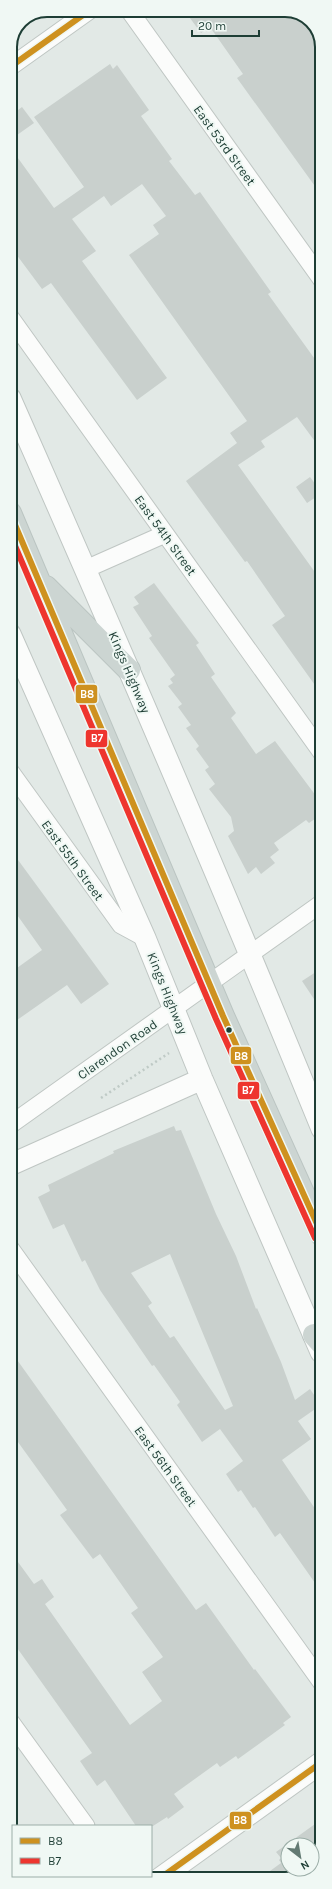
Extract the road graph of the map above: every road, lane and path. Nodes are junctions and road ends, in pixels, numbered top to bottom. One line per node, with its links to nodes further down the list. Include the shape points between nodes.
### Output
1 (80, 17): 3 (street)
2 (134, 17): 4 (street, East 53rd Street)
3 (17, 62)
4 (315, 270)
5 (17, 328): 8 (street, East 54th Street)
6 (17, 414): 9 (street, Kings Highway)
7 (17, 530): 10 (main road)
8 (165, 534): 9 (street); 13 (street, East 54th Street)
9 (86, 569): 12 (street, Kings Highway)
10 (38, 580): 12 (main road); 18 (main road)
11 (17, 650): 16 (street, Kings Highway)
12 (129, 670): 17 (street, Kings Highway)
13 (315, 743)
14 (17, 781): 16 (street, East 55th Street, via 121,925)
15 (315, 908): 17 (street, Clarendon Road)
16 (145, 938): 19 (street, Kings Highway)
17 (250, 956): 18 (street, Clarendon Road); 21 (street, Kings Highway)
18 (209, 984): 19 (street, Clarendon Road); 24 (main road)
19 (175, 1009): 20 (street, Kings Highway); 22 (street, Clarendon Road)
20 (202, 1079): 23 (street); 26 (street, Kings Highway)
21 (315, 1112)
22 (17, 1121)
23 (17, 1162)
24 (315, 1219)
25 (17, 1258): 27 (street, East 56th Street)
26 (315, 1335)
27 (315, 1673)
28 (17, 1731): 30 (street)
29 (315, 1767): 31 (street)
30 (85, 1825)
31 (169, 1872)

